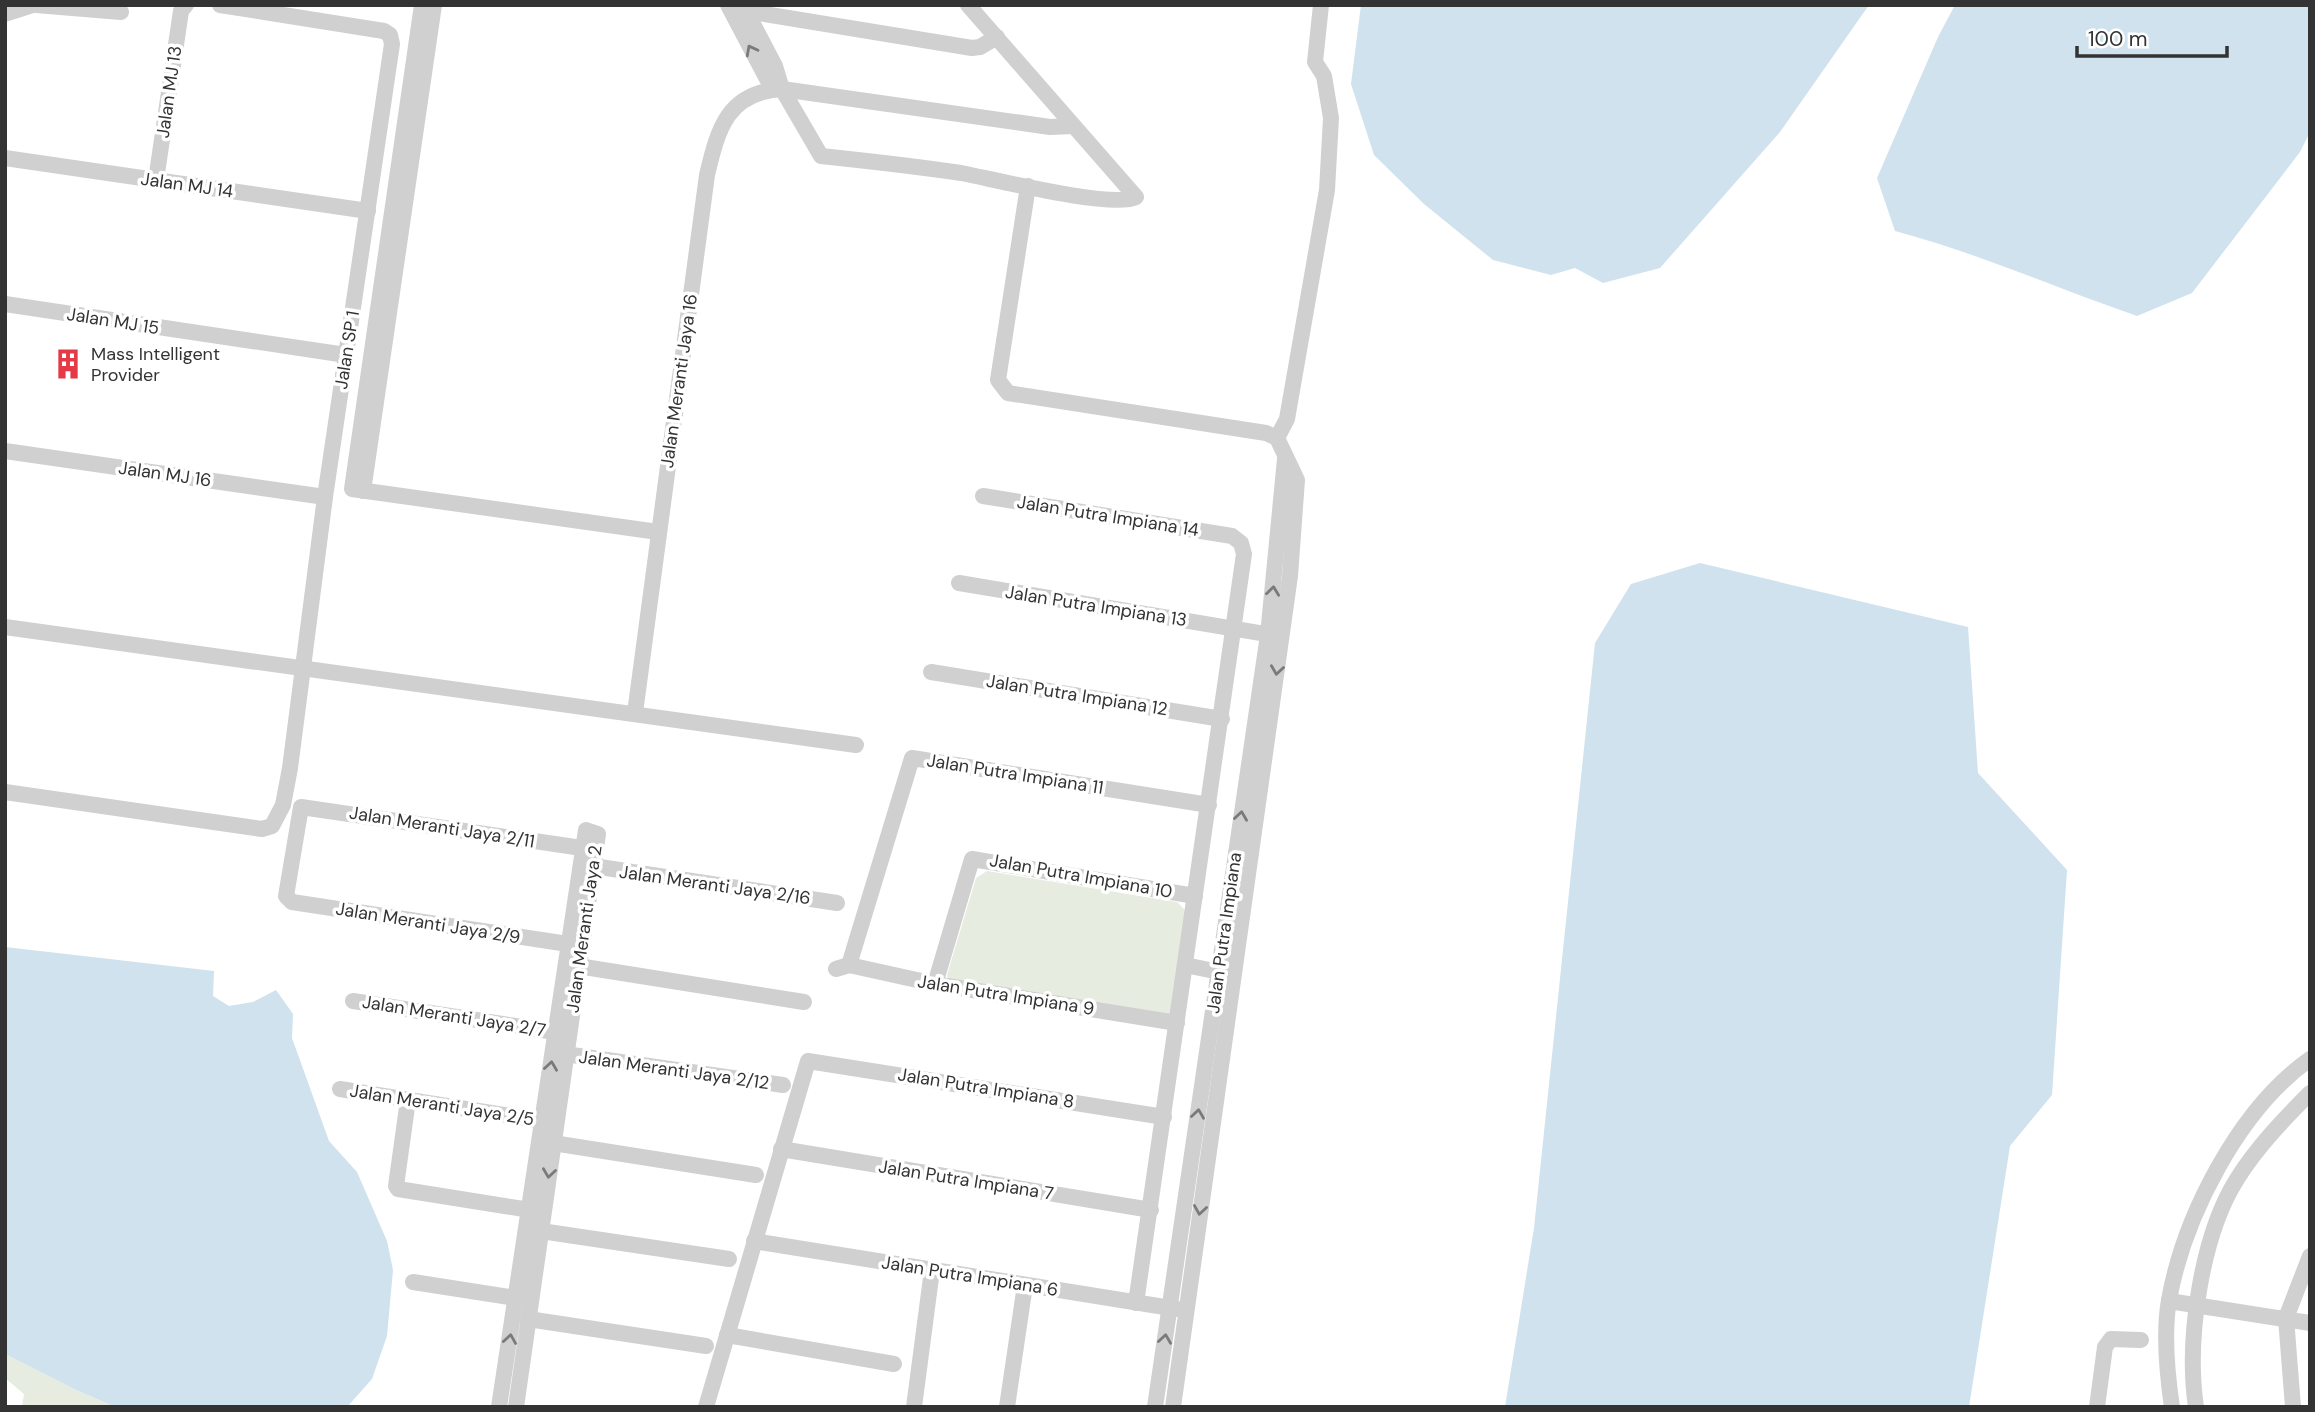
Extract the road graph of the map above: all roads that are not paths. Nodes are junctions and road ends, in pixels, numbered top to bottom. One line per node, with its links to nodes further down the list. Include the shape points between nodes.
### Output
1 (35, 5): 10 (street); 11 (street)
2 (186, 5): 16 (street, Jalan MJ 13, via 181,11)
3 (219, 5): 18 (street, Jalan SP 1, via 390,35)
4 (422, 5): 24 (street)
5 (434, 5): 24 (street)
6 (727, 5): 13 (street, one-way to 6, via 767,79)
7 (968, 5): 12 (street)
8 (1321, 5): 21 (street, via 1315,62 1324,76 1331,118 1327,190 1287,419)
9 (744, 8): 12 (street, via 972,48); 13 (street)
10 (121, 12)
11 (5, 14)
12 (997, 37): 14 (street)
13 (782, 89): 14 (street, Jalan Meranti Jaya 16, via 1050,127); 17 (street, via 821,156); 27 (street, Jalan Meranti Jaya 16, via 758,90 740,101 716,136)
14 (1073, 126): 17 (street, via 1136,197 1100,199)
15 (5, 158): 16 (street, Jalan MJ 14)
16 (156, 180): 18 (street, Jalan MJ 14)
17 (1028, 186): 21 (street, via 998,380 1002,387 1008,393 1233,427)
18 (368, 211): 20 (street, Jalan SP 1)
19 (5, 304): 20 (street, Jalan MJ 15)
20 (346, 355): 26 (street, Jalan SP 1)
21 (1277, 438): 23 (street)
22 (5, 450): 26 (street, Jalan MJ 16)
23 (1285, 459): 31 (street, Jalan Putra Impiana, one-way to 23); 31 (street, Jalan Putra Impiana, via 1297,480 1289,584)
24 (358, 490): 27 (street)
25 (983, 496): 30 (street, Jalan Putra Impiana 14, via 1232,536 1241,543 1244,554)
26 (325, 497): 32 (street, Jalan SP 1)
27 (658, 532): 34 (street, Jalan Meranti Jaya 16)
28 (959, 583): 30 (street, Jalan Putra Impiana 13)
29 (5, 627): 32 (street)
30 (1234, 628): 31 (street, Jalan Putra Impiana 13); 35 (street)
31 (1275, 636): 48 (street, Jalan Putra Impiana)
32 (305, 666): 34 (street); 37 (street, Jalan SP 1, via 284,805 272,826 262,829)
33 (931, 672): 35 (street, Jalan Putra Impiana 12)
34 (635, 713): 36 (street)
35 (1222, 719): 38 (street)
36 (856, 746)
37 (5, 792)
38 (1209, 805): 41 (street); 46 (street, Jalan Putra Impiana 11, via 912,758)
39 (582, 848): 40 (street, Jalan Meranti Jaya 2, via 584,832 595,831); 42 (street, Jalan Meranti Jaya 2/11, via 301,807); 44 (street, Jalan Meranti Jaya 2)
40 (593, 866): 43 (street, Jalan Meranti Jaya 2/16); 45 (street, Jalan Meranti Jaya 2)
41 (1195, 896): 47 (street); 49 (street, Jalan Putra Impiana 10, via 972,859)
42 (288, 901): 44 (street, Jalan Meranti Jaya 2/9)
43 (836, 903)
44 (568, 944): 53 (street, Jalan Meranti Jaya 2)
45 (578, 966): 50 (street); 54 (street, Jalan Meranti Jaya 2)
46 (843, 967): 49 (street, Jalan Putra Impiana 9)
47 (1184, 971): 48 (street); 52 (street)
48 (1226, 978): 80 (street, Jalan Putra Impiana, one-way to 48); 81 (street, Jalan Putra Impiana, one-way to 81)
49 (935, 984): 52 (street, Jalan Putra Impiana 9)
50 (797, 999)
51 (353, 1001): 53 (street, Jalan Meranti Jaya 2/7)
52 (1177, 1023): 61 (street)
53 (555, 1032): 59 (street, Jalan Meranti Jaya 2, one-way to 53)
54 (565, 1054): 56 (street, Jalan Meranti Jaya 2/12); 59 (street, Jalan Meranti Jaya 2)
55 (2310, 1059): 77 (street, via 2257,1112 2221,1161 2190,1228)
56 (783, 1086)
57 (340, 1089): 60 (street, Jalan Meranti Jaya 2/5)
58 (2310, 1093): 79 (street, via 2279,1124 2236,1180 2211,1241)
59 (553, 1098): 62 (street, Jalan Meranti Jaya 2); 63 (street, Jalan Meranti Jaya 2)
60 (408, 1100): 62 (street, Jalan Meranti Jaya 2/5); 66 (street, via 398,1189)
61 (1164, 1117): 64 (street, Jalan Putra Impiana 8, via 808,1060); 67 (street)
62 (543, 1121): 66 (street, Jalan Meranti Jaya 2)
63 (553, 1143): 65 (street); 68 (street, Jalan Meranti Jaya 2, one-way to 68)
64 (781, 1149): 67 (street, Jalan Putra Impiana 7); 69 (street)
65 (755, 1175)
66 (530, 1210): 73 (street, Jalan Meranti Jaya 2)
67 (1151, 1210): 78 (street)
68 (541, 1231): 71 (street); 73 (street, Jalan Meranti Jaya 2)
69 (754, 1241): 72 (street, Jalan Putra Impiana 6); 85 (street)
70 (2310, 1256): 82 (street)
71 (729, 1259)
72 (932, 1270): 75 (street, Jalan Putra Impiana 6); 92 (street)
73 (528, 1272): 76 (street, Jalan Meranti Jaya 2); 83 (street, Jalan Meranti Jaya 2)
74 (413, 1282): 76 (street)
75 (1025, 1286): 78 (street, Jalan Putra Impiana 6); 93 (street)
76 (516, 1298): 89 (street, Jalan Meranti Jaya 2, one-way to 76)
77 (2169, 1301): 79 (street); 97 (street, via 2167,1376)
78 (1136, 1303): 80 (street, Jalan Putra Impiana 6)
79 (2196, 1305): 82 (street); 98 (street)
80 (1169, 1308): 81 (street, Jalan Putra Impiana 6); 94 (street, Jalan Putra Impiana, one-way to 80)
81 (1186, 1310): 95 (street, Jalan Putra Impiana)
82 (2286, 1318): 84 (street); 99 (street)
83 (528, 1319): 87 (street); 90 (street, Jalan Meranti Jaya 2)
84 (2310, 1323)
85 (727, 1335): 88 (street); 91 (street)
86 (2141, 1340): 96 (street, via 2111,1339 2105,1348)
87 (706, 1346)
88 (894, 1364)
89 (499, 1407)
90 (516, 1407)
91 (706, 1407)
92 (914, 1407)
93 (1007, 1407)
94 (1155, 1407)
95 (1173, 1407)
96 (2097, 1407)
97 (2172, 1407)
98 (2196, 1407)
99 (2292, 1407)

